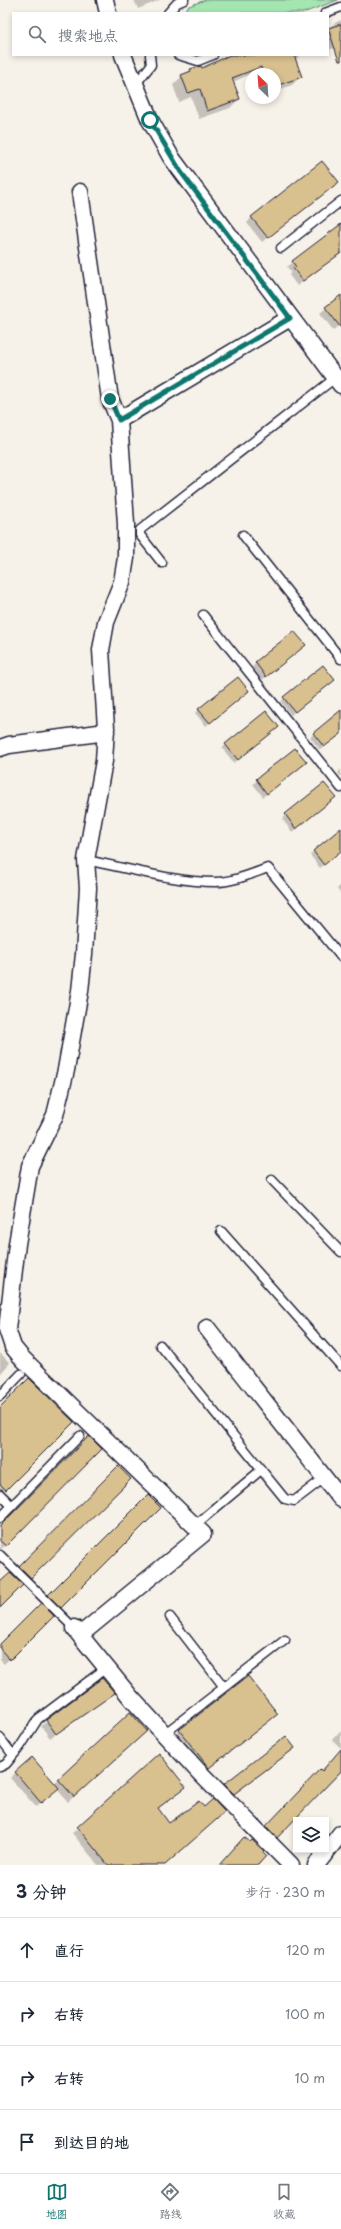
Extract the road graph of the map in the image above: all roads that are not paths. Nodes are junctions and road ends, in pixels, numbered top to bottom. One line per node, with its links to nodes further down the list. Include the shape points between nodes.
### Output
1 (105, 0): 4 (street)
2 (184, 0): 5 (lane, via 176,3)
3 (341, 7): 6 (lane)
4 (108, 12)
5 (169, 12)
6 (328, 12)
7 (123, 56): 11 (street)
8 (150, 56): 11 (lane, via 152,65)
9 (181, 56): 10 (lane, via 198,61)
10 (210, 56)
11 (135, 85): 15 (street, via 150,120 171,157)
12 (80, 192): 17 (street, via 110,399)
13 (341, 201): 14 (lane)
14 (281, 248)
15 (290, 318): 16 (street); 17 (street)
16 (338, 381): 19 (lane, via 140,530 140,535)
17 (119, 420): 22 (street, via 126,558 122,582 106,622 101,650)
18 (243, 535): 21 (lane)
19 (162, 563)
20 (203, 615): 24 (lane)
21 (341, 659)
22 (106, 732): 23 (street); 25 (street, via 104,762)
23 (0, 748)
24 (341, 788)
25 (86, 860): 26 (lane, via 171,877 216,882 242,878 268,868); 42 (street, via 88,888 80,991 55,1115 30,1166 7,1329 13,1347 22,1358)
26 (341, 957)
27 (272, 1180): 29 (lane)
28 (221, 1231): 32 (lane)
29 (341, 1252)
30 (207, 1328): 37 (street)
31 (160, 1345): 36 (lane)
32 (341, 1366)
33 (21, 1374): 34 (lane)
34 (0, 1396)
35 (80, 1436): 40 (lane)
36 (261, 1470): 37 (lane, via 285,1499 290,1501); 42 (lane)
37 (324, 1478): 39 (street)
38 (0, 1494): 40 (lane)
39 (341, 1499)
40 (12, 1506): 41 (lane)
41 (0, 1518)
42 (194, 1526): 45 (street, via 203,1534)
43 (0, 1556): 45 (lane)
44 (170, 1617): 48 (lane)
45 (77, 1632): 47 (street)
46 (285, 1640): 48 (lane)
47 (106, 1668): 49 (street); 51 (lane, via 38,1719)
48 (224, 1687): 49 (lane)
49 (164, 1734): 54 (street)
50 (0, 1738): 51 (lane)
51 (13, 1755): 52 (lane)
52 (0, 1767)
53 (341, 1833): 55 (street)
54 (291, 1865)
55 (316, 1865)

